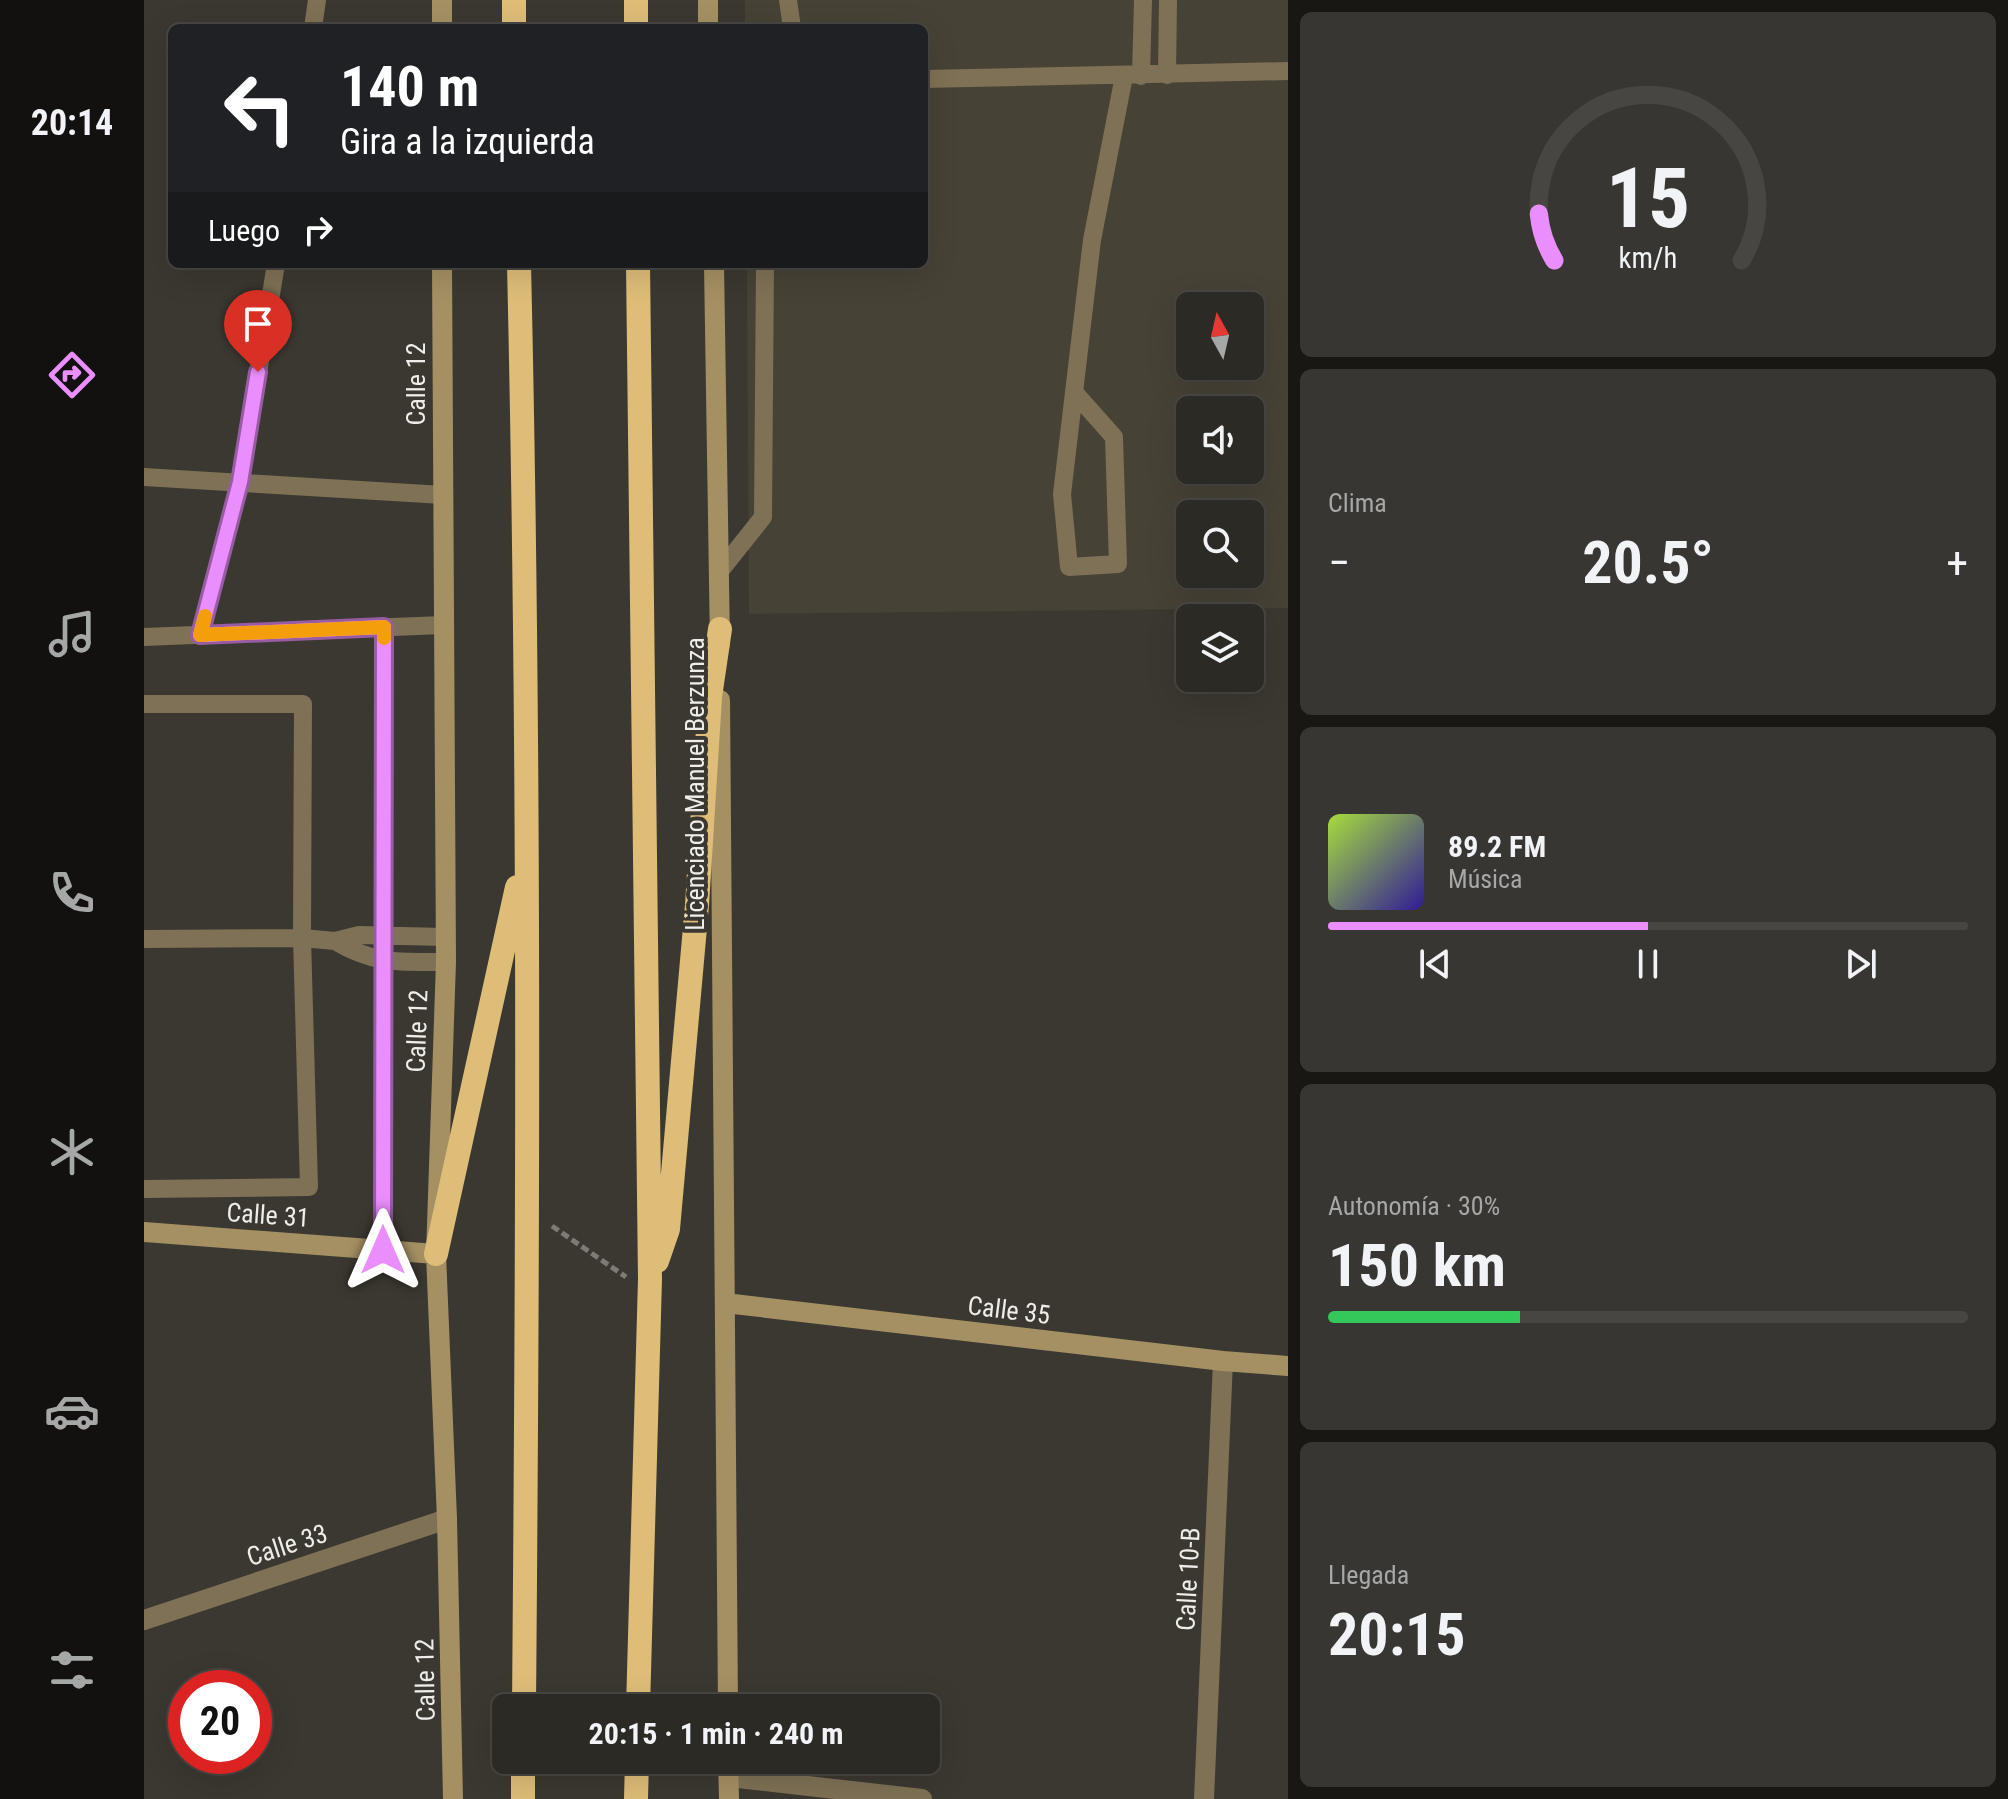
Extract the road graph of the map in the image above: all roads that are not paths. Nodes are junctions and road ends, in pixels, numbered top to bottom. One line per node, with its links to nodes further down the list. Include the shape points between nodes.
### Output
1 (317, 0): 9 (lane)
2 (442, 0): 10 (main road)
3 (514, 0): 11 (highway)
4 (636, 0): 12 (highway)
5 (708, 0): 13 (main road)
6 (788, 0): 14 (lane)
7 (1143, 0): 17 (lane)
8 (1168, 0): 16 (lane)
9 (314, 24)
10 (442, 24)
11 (514, 24)
12 (636, 24)
13 (708, 24)
14 (791, 24)
15 (1288, 71): 16 (lane)
16 (1167, 75): 17 (lane)
17 (1132, 76): 18 (lane); 25 (lane, via 1092,240)
18 (928, 79)
19 (275, 268): 27 (lane)
20 (442, 268): 28 (main road, Calle 12)
21 (519, 268): 36 (highway)
22 (638, 268): 48 (highway)
23 (714, 268): 29 (main road, Licenciado Manuel Berzunza)
24 (765, 268): 29 (lane, via 763,517)
25 (1074, 392): 25 (lane, via 1062,494 1069,567 1118,564 1114,437)
26 (144, 477): 27 (lane)
27 (240, 482): 28 (lane); 33 (lane)
28 (443, 495): 30 (main road, Calle 12)
29 (720, 571): 32 (main road, Licenciado Manuel Berzunza)
30 (443, 625): 31 (lane); 37 (main road, Calle 12)
31 (384, 627): 33 (lane); 39 (lane)
32 (720, 629): 48 (highway, via 710,697 668,1229); 49 (main road, Licenciado Manuel Berzunza)
33 (200, 635): 34 (lane)
34 (144, 637)
35 (144, 704): 38 (lane, via 303,704)
36 (527, 842): 47 (highway); 54 (highway)
37 (445, 937): 39 (lane); 43 (main road, Calle 12)
38 (302, 938): 40 (lane); 41 (lane); 44 (lane, via 309,1187)
39 (384, 938): 41 (lane, via 359,935); 42 (lane)
40 (144, 939)
41 (335, 941): 42 (lane)
42 (383, 962): 43 (lane); 46 (lane)
43 (446, 962): 47 (main road, Calle 12)
44 (144, 1189)
45 (144, 1232): 46 (main road, Calle 31)
46 (383, 1250): 47 (main road, Calle 31)
47 (436, 1254): 52 (main road, Calle 12)
48 (649, 1286): 55 (highway)
49 (725, 1303): 50 (main road, Calle 35); 56 (main road)
50 (1223, 1361): 51 (main road, Calle 35); 66 (street, Calle 10-B)
51 (1288, 1366)
52 (447, 1519): 53 (street, Calle 33); 61 (main road, Calle 12)
53 (144, 1620)
54 (524, 1694)
55 (638, 1694)
56 (728, 1694)
57 (523, 1774): 62 (highway)
58 (637, 1774): 63 (highway)
59 (728, 1774): 64 (main road)
60 (766, 1774): 65 (street)
61 (453, 1799)
62 (523, 1799)
63 (636, 1799)
64 (729, 1799)
65 (922, 1799)
66 (1204, 1799)

